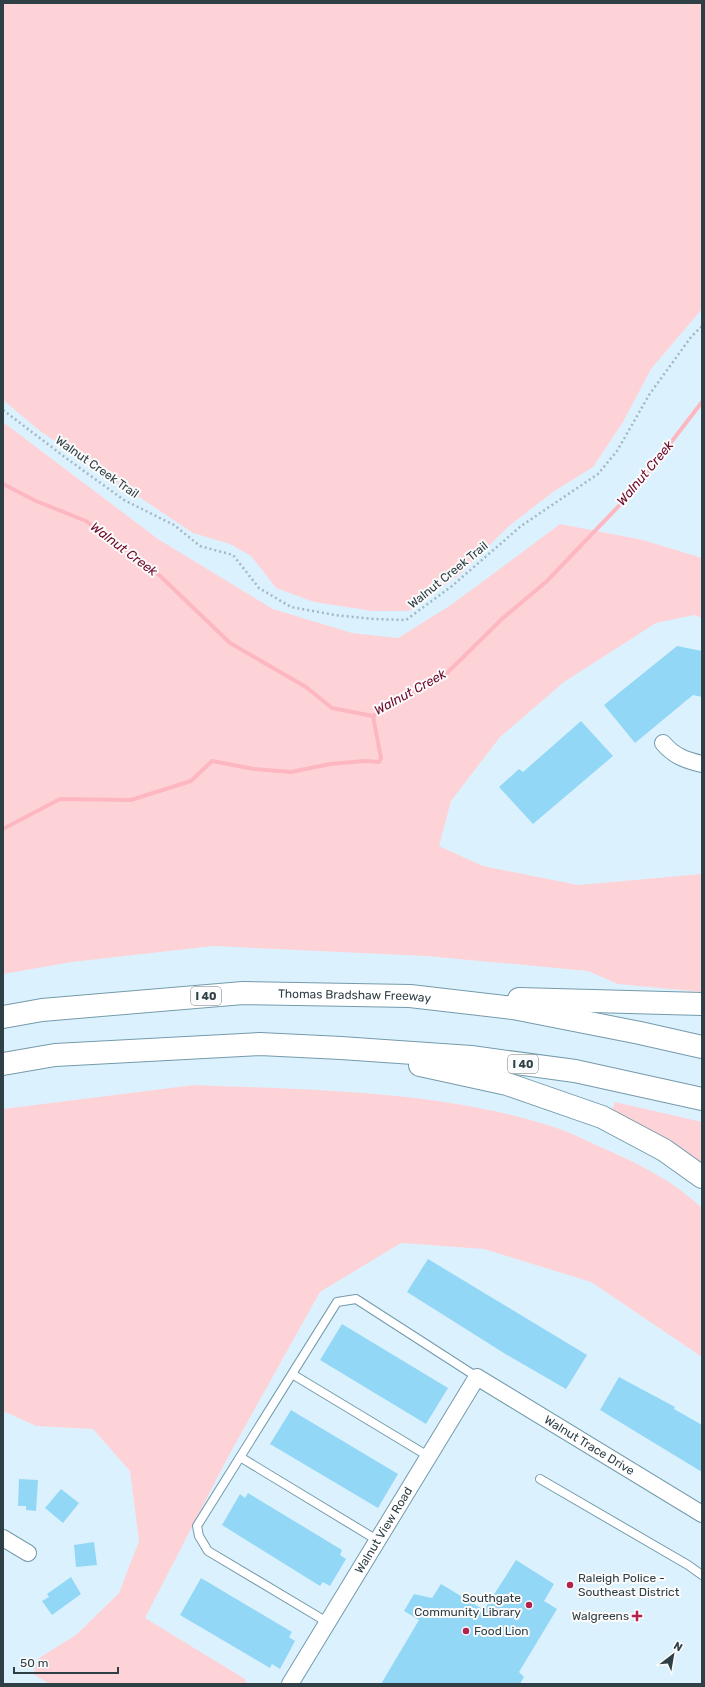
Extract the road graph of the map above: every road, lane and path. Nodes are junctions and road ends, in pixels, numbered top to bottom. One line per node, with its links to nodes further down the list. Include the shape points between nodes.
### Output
1 (702, 326): 2 (path, Walnut Creek Trail, via 649,394 617,451 598,474 521,526 452,586 406,620 343,616 291,607 259,588 233,555 200,546 174,525 124,500)
2 (3, 410)
3 (663, 743): 4 (street, via 671,753 690,762)
4 (702, 764)
5 (410, 996): 6 (highway); 7 (highway, Thomas Bradshaw Freeway / I 40, via 243,993 42,1010); 8 (highway, Thomas Bradshaw Freeway / I 40, via 513,1008)
6 (702, 1004)
7 (3, 1017)
8 (702, 1047)
9 (341, 1048): 10 (highway, I 40, via 260,1044 55,1055); 11 (highway, I 40, via 471,1057 575,1071); 12 (highway, via 507,1084 602,1117 664,1150)
10 (3, 1064)
11 (702, 1098)
12 (702, 1177)
13 (292, 1374): 14 (lane, via 337,1302 356,1299); 15 (lane); 16 (lane)
14 (477, 1377): 15 (street, Walnut View Road); 18 (street, Walnut Trace Drive)
15 (428, 1456): 20 (street, Walnut View Road)
16 (240, 1457): 20 (lane); 23 (lane, via 197,1526 199,1536 208,1550)
17 (540, 1479): 22 (lane)
18 (702, 1514)
19 (3, 1538): 21 (street)
20 (377, 1540): 23 (street, Walnut View Road)
21 (28, 1553)
22 (702, 1575)
23 (327, 1622): 24 (street, Walnut View Road)
24 (290, 1684)

